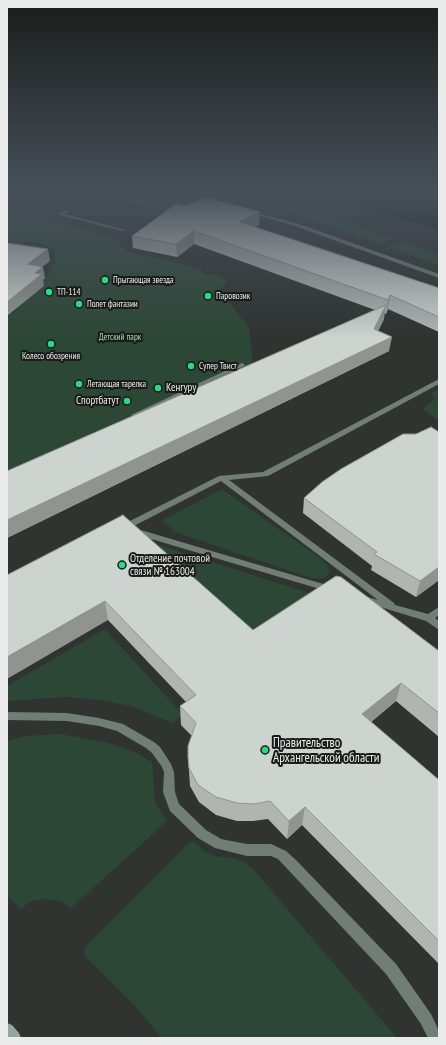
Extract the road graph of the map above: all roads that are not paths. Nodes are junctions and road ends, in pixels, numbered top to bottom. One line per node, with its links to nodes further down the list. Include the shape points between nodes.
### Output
1 (338, 240): 2 (street)
2 (439, 276)
3 (242, 365): 5 (street)
4 (438, 381): 6 (street, via 265,474)
5 (128, 418)
6 (222, 478): 7 (street, via 120,530); 9 (street)
7 (338, 591)
8 (352, 596): 9 (street)
9 (394, 608): 11 (street)
10 (439, 610): 11 (street)
11 (429, 618): 12 (street)
12 (439, 626)
13 (7, 716): 16 (street, via 67,717 99,722 118,727 150,744 166,764 169,772 169,792 174,807 202,834 219,844 247,850 271,850 282,855 391,968 426,1019)
14 (7, 1030): 15 (main road)
15 (14, 1038)
16 (435, 1038)

